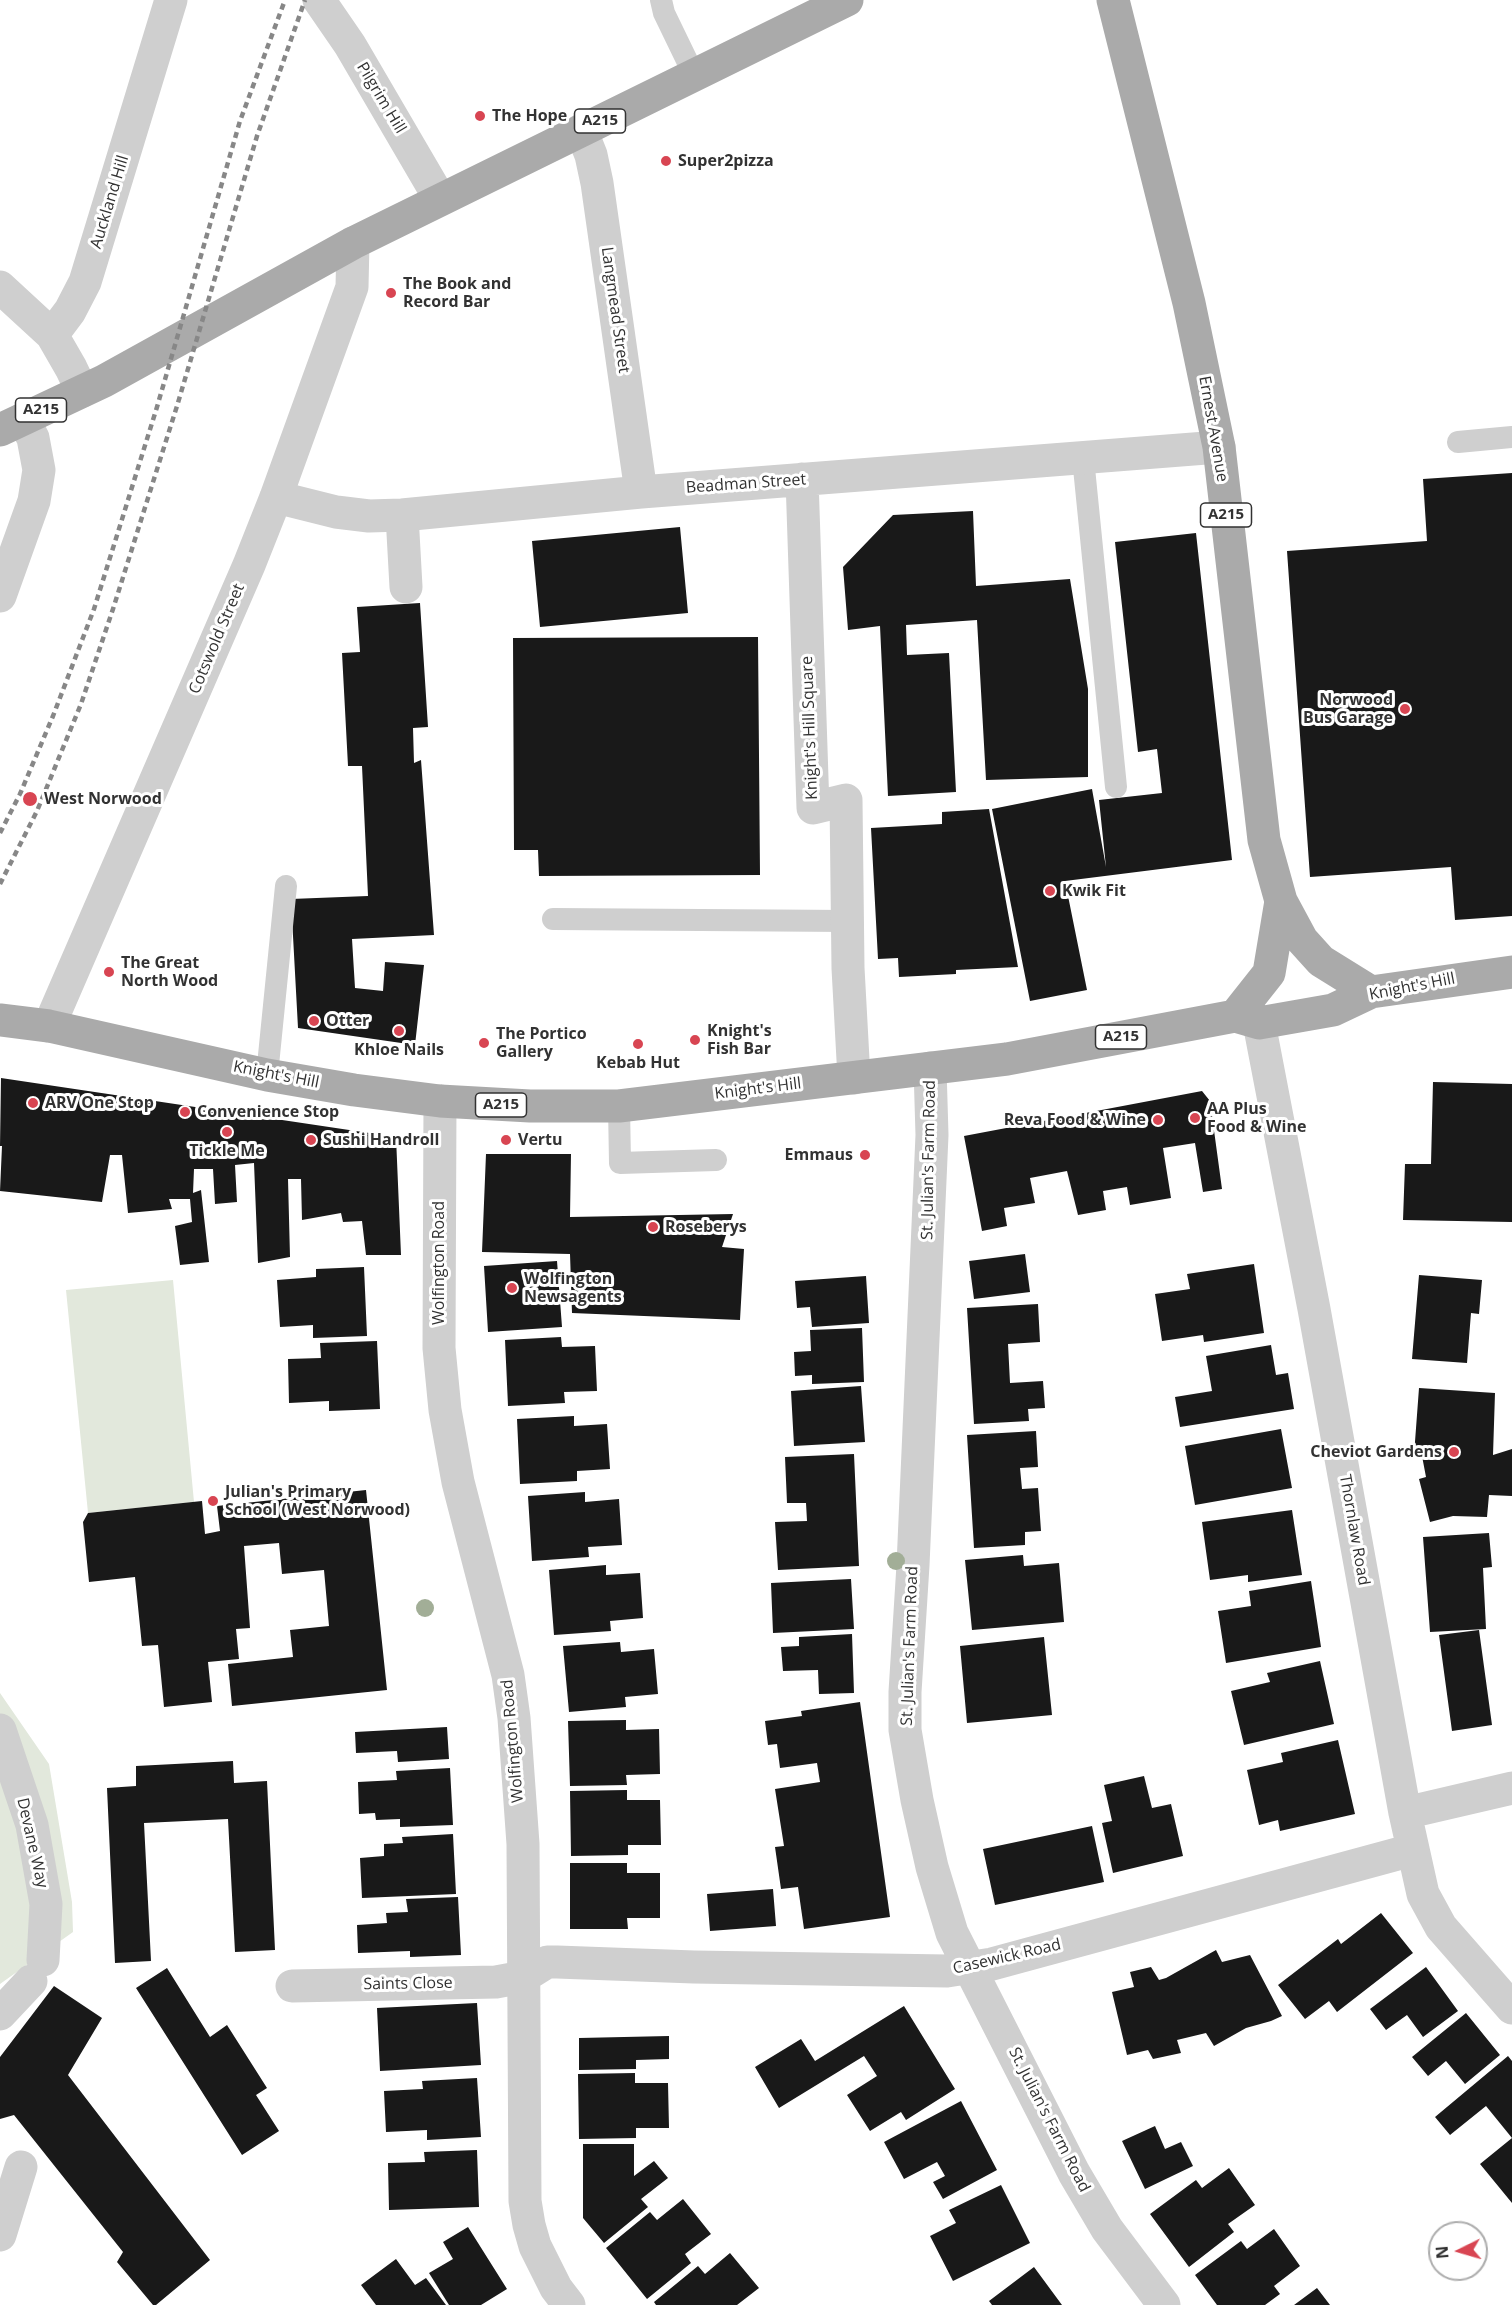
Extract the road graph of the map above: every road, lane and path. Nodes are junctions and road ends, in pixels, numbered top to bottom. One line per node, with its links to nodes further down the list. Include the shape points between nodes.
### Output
1 (171, 0): 11 (street, Auckland Hill, via 85,282)
2 (661, 0): 6 (lane)
3 (847, 0): 6 (main road, A215)
4 (1113, 0): 16 (main road, Ernest Avenue / A215, via 1189,303)
5 (324, 2): 8 (street, Pilgrim Hill)
6 (694, 75): 7 (main road, A215)
7 (581, 130): 8 (main road, A215); 19 (street, Langmead Street, via 597,183)
8 (440, 199): 9 (main road, A215)
9 (352, 243): 12 (main road, A215); 20 (street, Cotswold Street, via 352,287)
10 (0, 287): 11 (street)
11 (52, 335): 12 (street)
12 (82, 391): 13 (main road, A215)
13 (12, 424): 23 (street, via 33,438 39,470 34,501)
14 (1512, 437): 15 (lane)
15 (1458, 442)
16 (1219, 447): 17 (street, Beadman Street); 26 (main road, Ernest Avenue / A215, via 1264,840)
17 (1083, 458): 18 (street, Beadman Street); 24 (lane)
18 (802, 479): 19 (street, Beadman Street); 28 (street, Knight's Hill Square, via 813,808 846,800)
19 (641, 492): 21 (street, Beadman Street)
20 (276, 497): 21 (street, Beadman Street, via 336,512); 33 (street, Cotswold Street)
21 (402, 515): 22 (street)
22 (406, 587)
23 (0, 596)
24 (1116, 787)
25 (286, 886): 35 (lane)
26 (1281, 901): 30 (main road, Ernest Avenue / A215, via 1302,940 1321,961); 31 (main road, Ernest Avenue / A215, via 1269,973)
27 (553, 919): 28 (lane)
28 (848, 921): 36 (street, Knight's Hill Square)
29 (1512, 972): 30 (main road, Knight's Hill / A215)
30 (1371, 992): 31 (main road, Knight's Hill / A215, via 1333,1010)
31 (1247, 1019): 34 (main road, Knight's Hill / A215); 42 (street, Thornlaw Road, via 1314,1309)
32 (0, 1020): 33 (main road, Knight's Hill / A215)
33 (49, 1026): 35 (main road, Knight's Hill / A215)
34 (930, 1068): 36 (main road, Knight's Hill / A215); 44 (street, St. Julian's Farm Road, via 932,1135 906,1730 930,1857 952,1934)
35 (267, 1075): 37 (main road, Knight's Hill / A215)
36 (854, 1078): 38 (main road, Knight's Hill / A215)
37 (440, 1101): 38 (main road, Knight's Hill / A215); 45 (street, Wolfington Road, via 441,1369 450,1447 513,1708 523,1844)
38 (619, 1106): 39 (lane, via 620,1163)
39 (716, 1160)
40 (0, 1730): 48 (street, Devane Way, via 34,1837 46,1904 37,1970)
41 (1512, 1788): 42 (street)
42 (1405, 1813): 43 (street, Thornlaw Road)
43 (1412, 1850): 44 (street, Casewick Road); 47 (street, Thornlaw Road, via 1431,1912)
44 (969, 1969): 45 (street, Casewick Road, via 914,1972 547,1962); 52 (street, St. Julian's Farm Road, via 1074,2173 1107,2229)
45 (523, 1977): 46 (street, Saints Close, via 496,1982); 51 (street, Wolfington Road, via 525,2201 535,2246)
46 (292, 1986)
47 (1512, 2008)
48 (0, 2014)
49 (21, 2167): 50 (street)
50 (0, 2235)
51 (569, 2305)
52 (1164, 2305)

